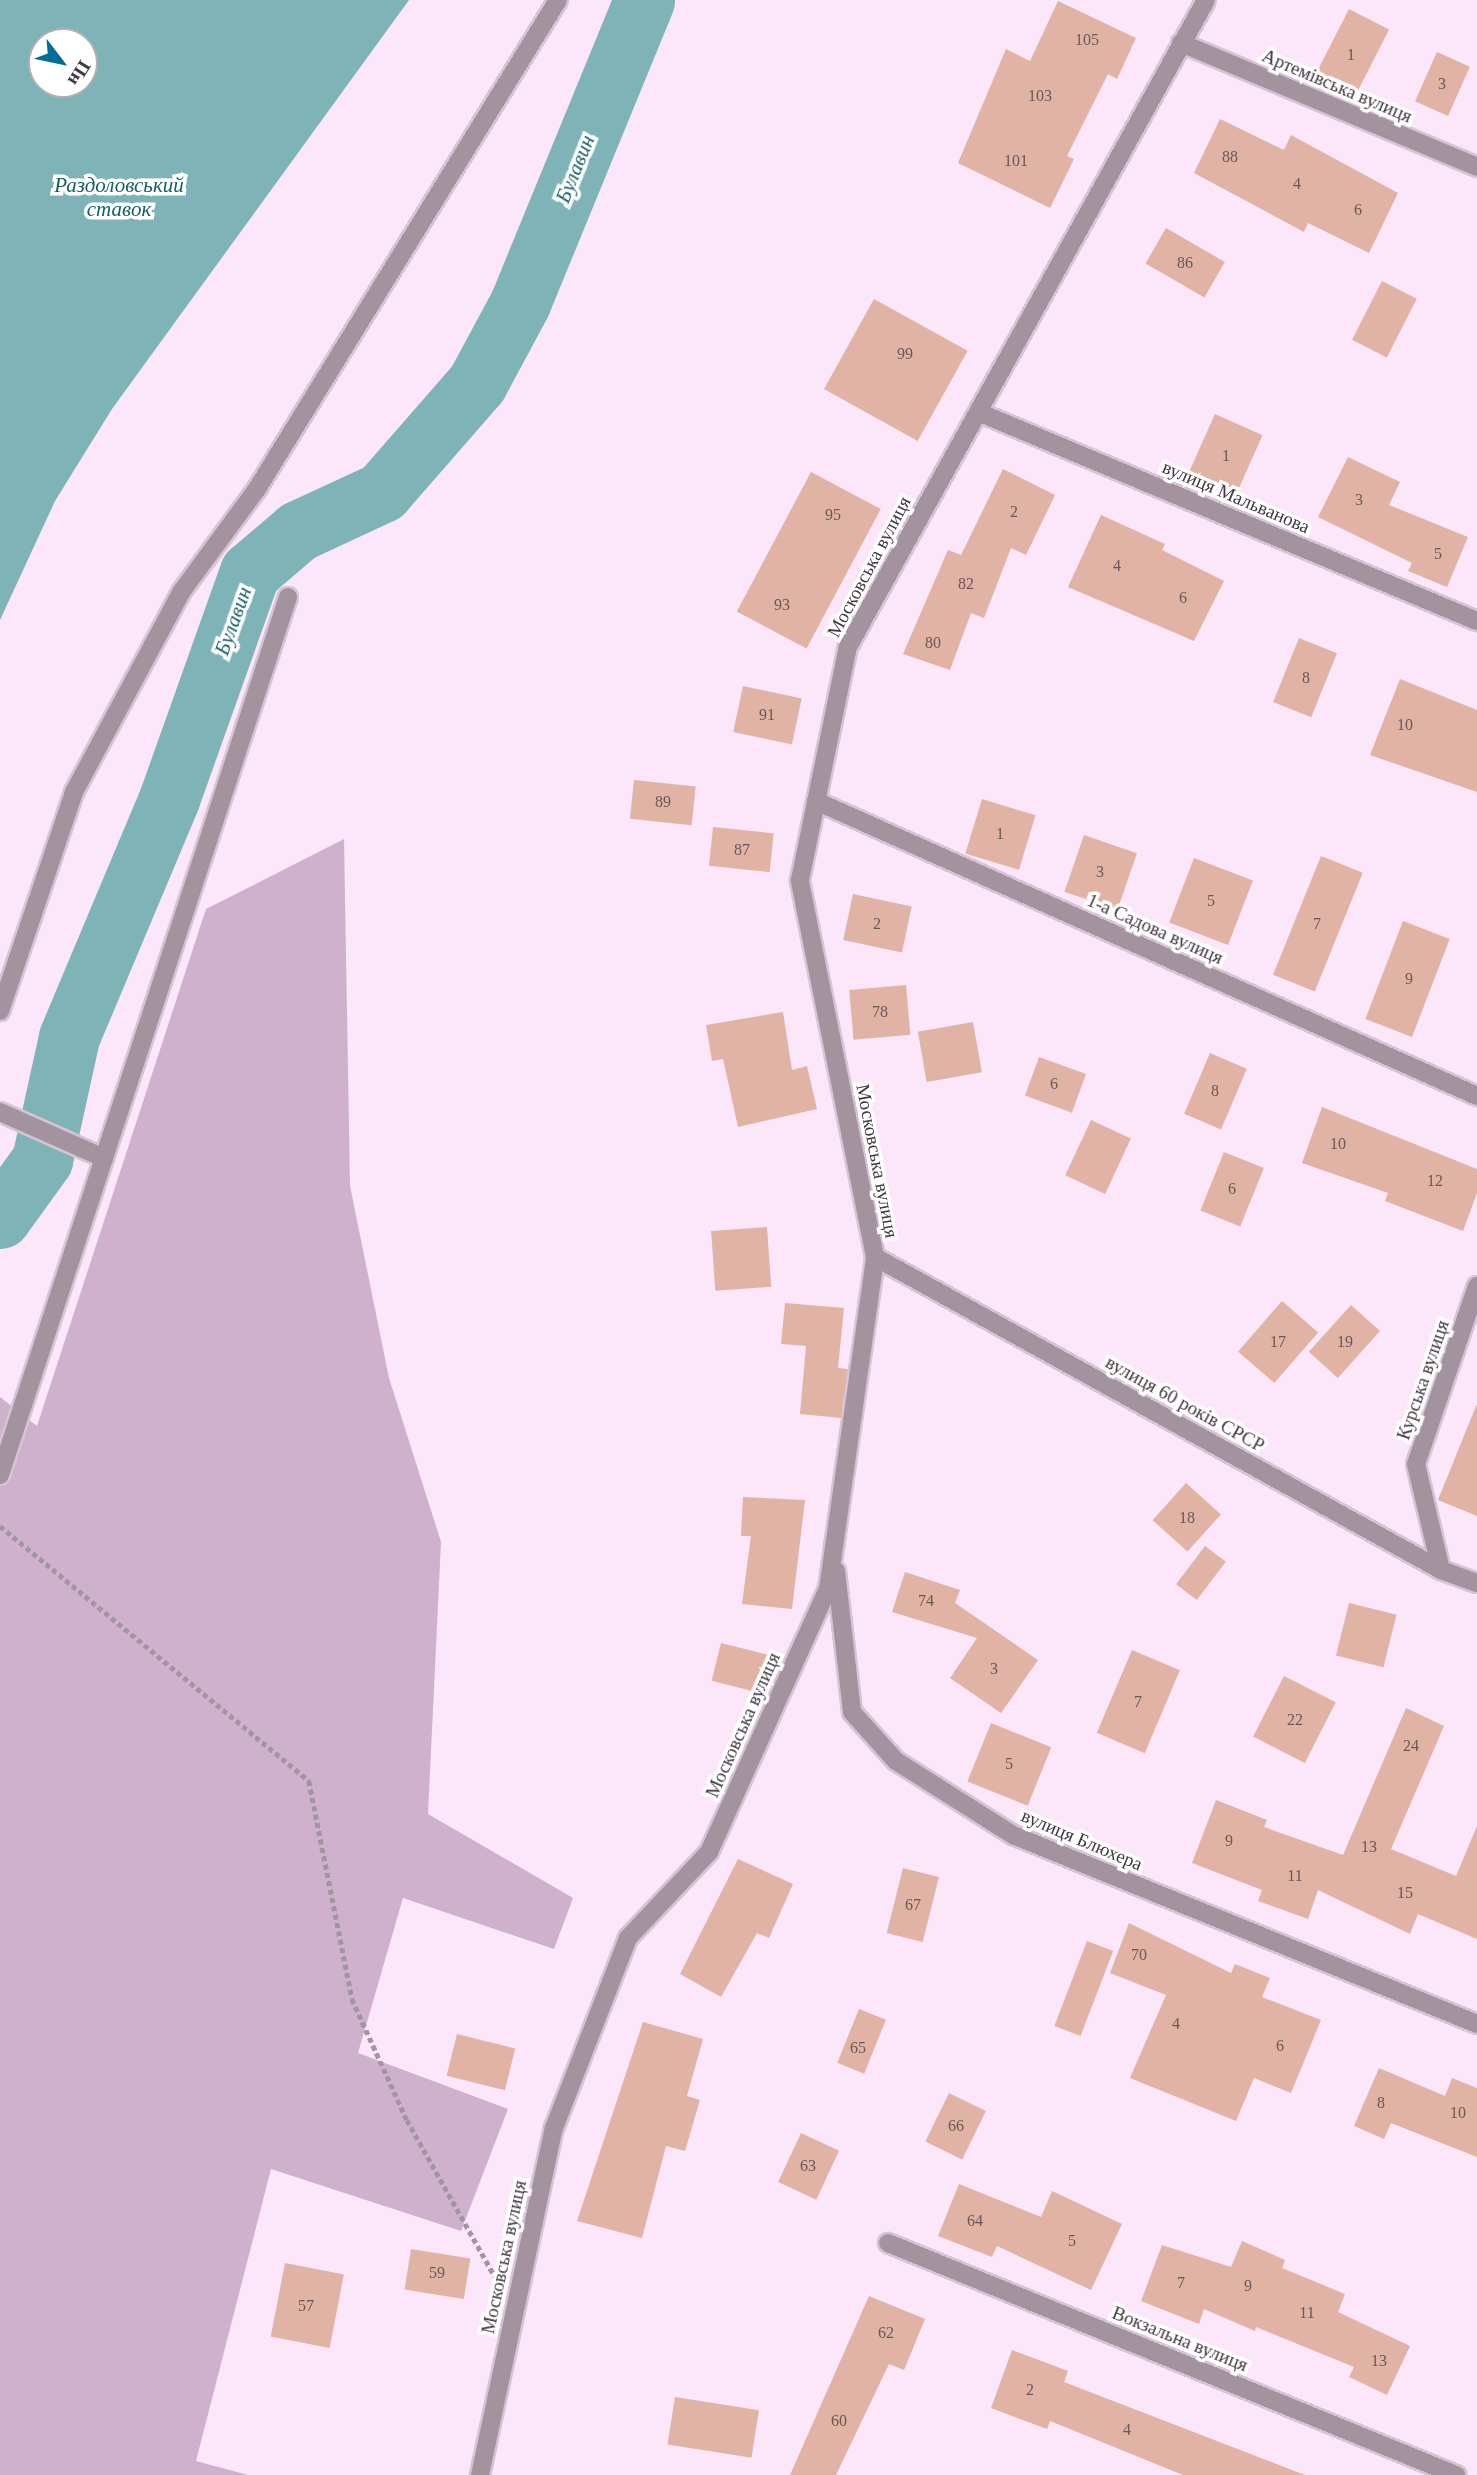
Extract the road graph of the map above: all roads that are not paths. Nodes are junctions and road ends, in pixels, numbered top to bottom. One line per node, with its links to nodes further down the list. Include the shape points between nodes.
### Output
1 (558, 0): 9 (street, via 257,489 176,603 74,792)
2 (1206, 0): 3 (street, Московська вулиця)
3 (1181, 43): 4 (street, Артемівська вулиця); 5 (street, Московська вулиця)
4 (1477, 167)
5 (978, 412): 7 (street, вулиця Мальванова); 8 (street, Московська вулиця, via 848,647)
6 (288, 597): 12 (street)
7 (1477, 621)
8 (816, 801): 10 (street, 1-а Садова вулиця); 13 (street, Московська вулиця, via 800,880)
9 (0, 1011)
10 (1477, 1096)
11 (0, 1112): 12 (street)
12 (104, 1158): 15 (street)
13 (875, 1257): 16 (street, Московська вулиця); 17 (street, вулиця 60 років СРСР)
14 (1477, 1286): 17 (street, Курська вулиця, via 1416,1464)
15 (0, 1475)
16 (833, 1547): 19 (street, вулиця Блюхера, via 852,1712 895,1761 1013,1835); 21 (street, Московська вулиця, via 828,1589 709,1852 628,1938 554,2128)
17 (1441, 1570): 18 (street, вулиця 60 років СРСР)
18 (1477, 1583)
19 (1477, 2024)
20 (888, 2243): 22 (street, Вокзальна вулиця)
21 (480, 2475)
22 (1455, 2475)

